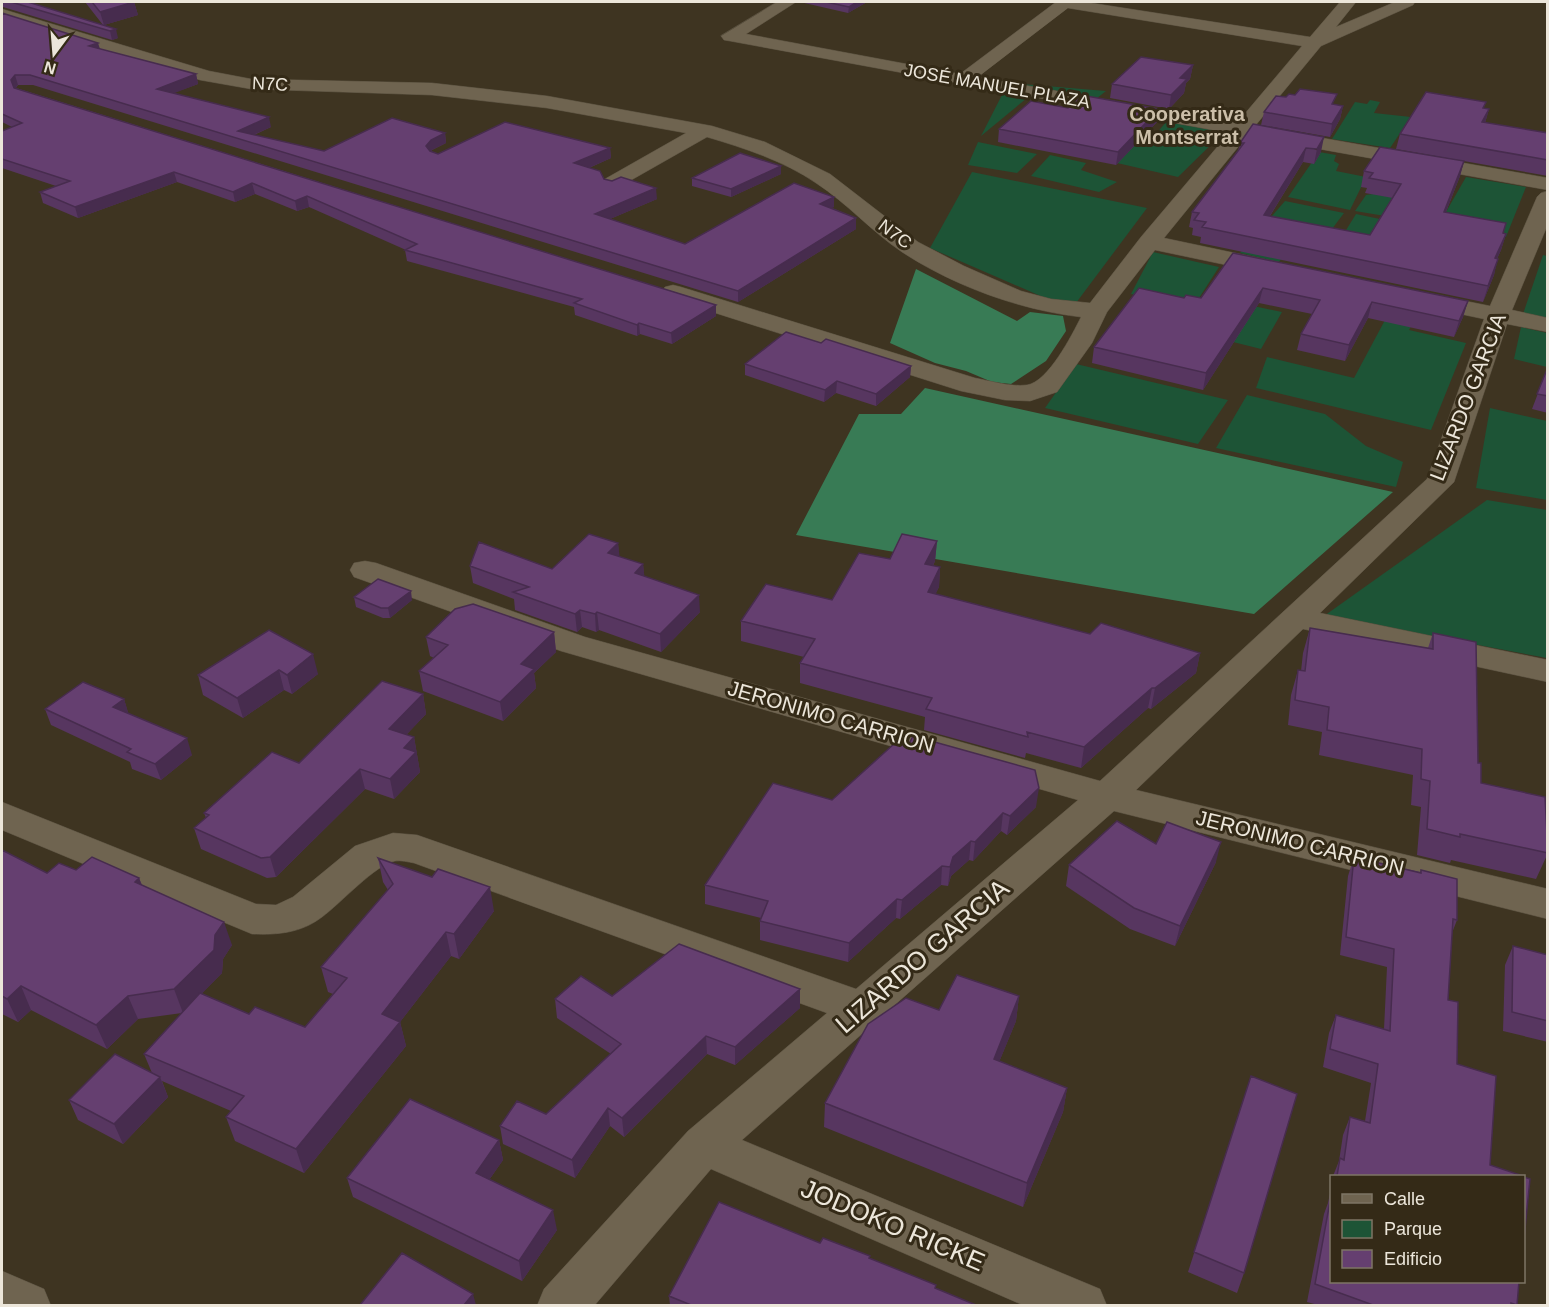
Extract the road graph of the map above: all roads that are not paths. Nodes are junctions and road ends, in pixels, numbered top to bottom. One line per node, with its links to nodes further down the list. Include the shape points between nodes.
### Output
1 (26, 2): 6 (street, N7C)
2 (788, 2): 8 (street, JOSÉ MANUEL PLAZA, via 730,36)
3 (1065, 2): 7 (street); 8 (street)
4 (1348, 2): 7 (street)
5 (1407, 2): 7 (street)
6 (2, 12): 9 (street, N7C, via 206,75 251,84 432,89)
7 (1313, 43): 12 (street)
8 (963, 80): 12 (street, JOSÉ MANUEL PLAZA)
9 (547, 102): 10 (street); 11 (street, N7C)
10 (515, 118)
11 (705, 130): 13 (street); 20 (street, N7C, via 758,146 823,178 910,247 956,271 1013,296 1050,306)
12 (1244, 130): 14 (street, JOSÉ MANUEL PLAZA); 16 (street)
13 (612, 183)
14 (1548, 184)
15 (1548, 198): 21 (street, LIZARDO GARCIA)
16 (1149, 242): 17 (street); 20 (street)
17 (1300, 273)
18 (651, 285): 20 (street, via 970,385 1005,392 1030,393 1048,386 1080,343)
19 (1405, 295): 21 (street)
20 (1096, 311)
21 (1498, 315): 22 (street); 24 (street, LIZARDO GARCIA, via 1440,482)
22 (1548, 325)
23 (365, 570): 26 (street, JERONIMO CARRION, via 573,644)
24 (1296, 618): 25 (street); 26 (street, LIZARDO GARCIA)
25 (1548, 671)
26 (1107, 796): 28 (street, JERONIMO CARRION); 29 (street, LIZARDO GARCIA)
27 (2, 815): 29 (street, via 252,919 280,920 307,908 369,856 393,847 417,849)
28 (1548, 904)
29 (862, 1008): 30 (street, LIZARDO GARCIA)
30 (704, 1145): 33 (street, LIZARDO GARCIA); 34 (street, JODOKO RICKE)
31 (2, 1294): 32 (street)
32 (26, 1305)
33 (562, 1305)
34 (1082, 1305)

